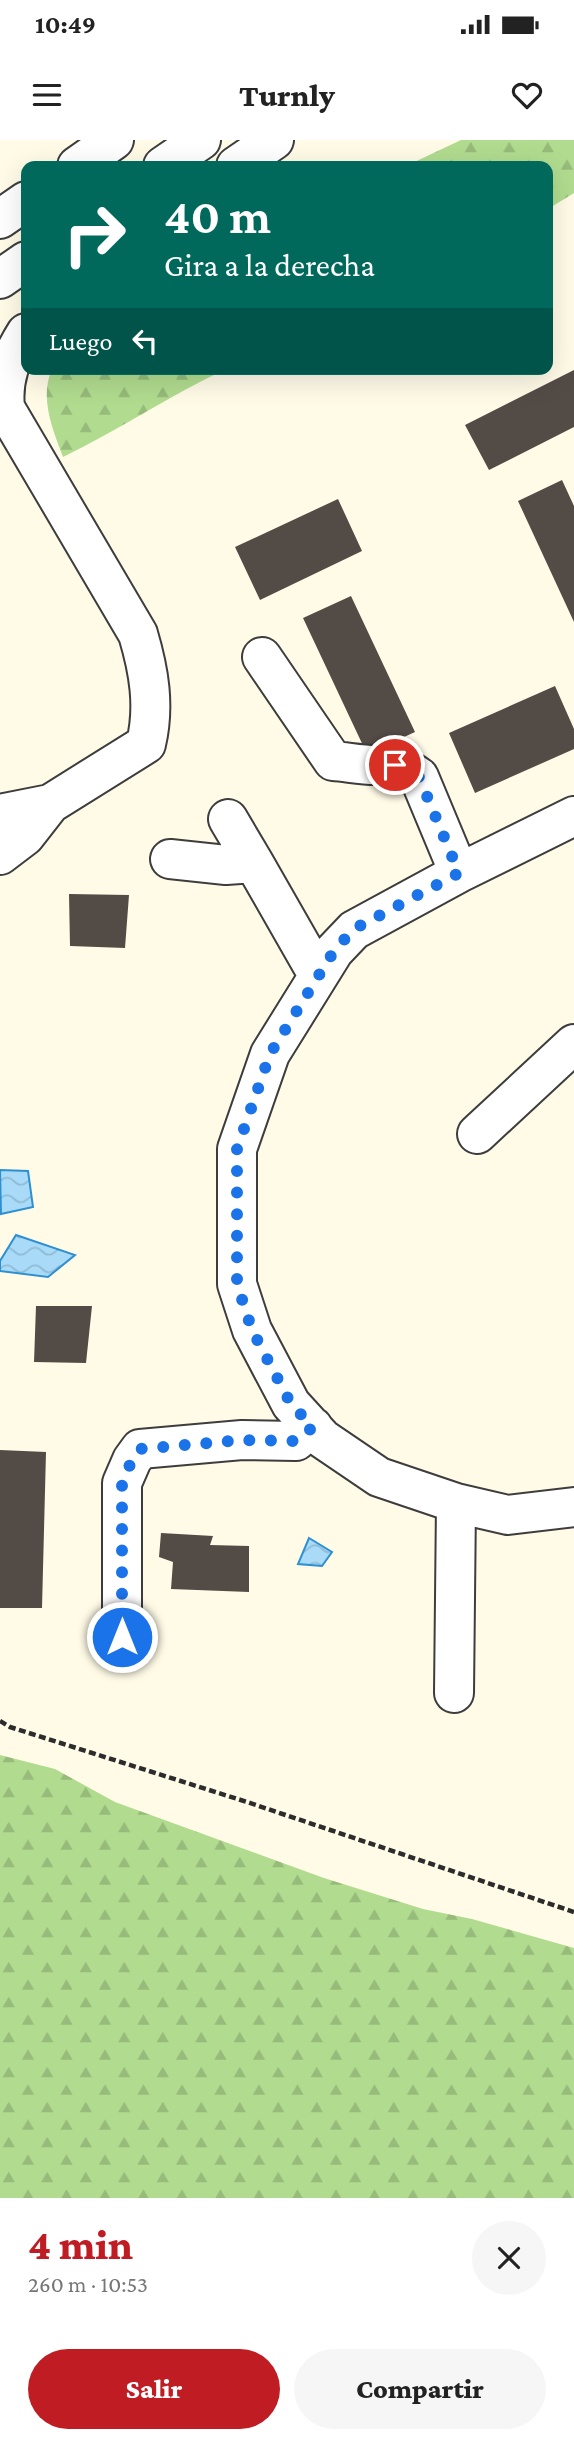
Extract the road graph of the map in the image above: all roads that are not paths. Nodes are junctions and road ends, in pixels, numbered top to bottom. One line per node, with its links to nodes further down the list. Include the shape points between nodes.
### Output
1 (114, 140): 3 (street)
2 (201, 140): 4 (street)
3 (84, 161)
4 (170, 161)
5 (21, 204): 6 (street)
6 (0, 219)
7 (21, 264): 8 (street)
8 (0, 279)
9 (21, 341): 10 (street, via 12,356)
10 (2, 406): 12 (street, via 138,634 151,693 152,720 146,744)
11 (262, 657): 19 (street, via 333,761 395,765 419,777)
12 (50, 804): 13 (street); 16 (street, via 25,836)
13 (0, 814)
14 (574, 816): 19 (street)
15 (228, 819): 18 (street)
16 (0, 855)
17 (170, 859): 18 (street)
18 (254, 863): 20 (street)
19 (459, 873): 20 (street, via 354,929)
20 (318, 975): 23 (street, via 270,1054 237,1149 237,1284 252,1330 291,1404)
21 (574, 1044): 22 (street)
22 (477, 1134)
23 (313, 1427): 24 (street, via 323,1439 379,1477); 26 (street, via 296,1441 242,1440 140,1449 122,1483)
24 (456, 1503): 25 (street, via 508,1515); 27 (street)
25 (574, 1507)
26 (122, 1637)
27 (454, 1693)

